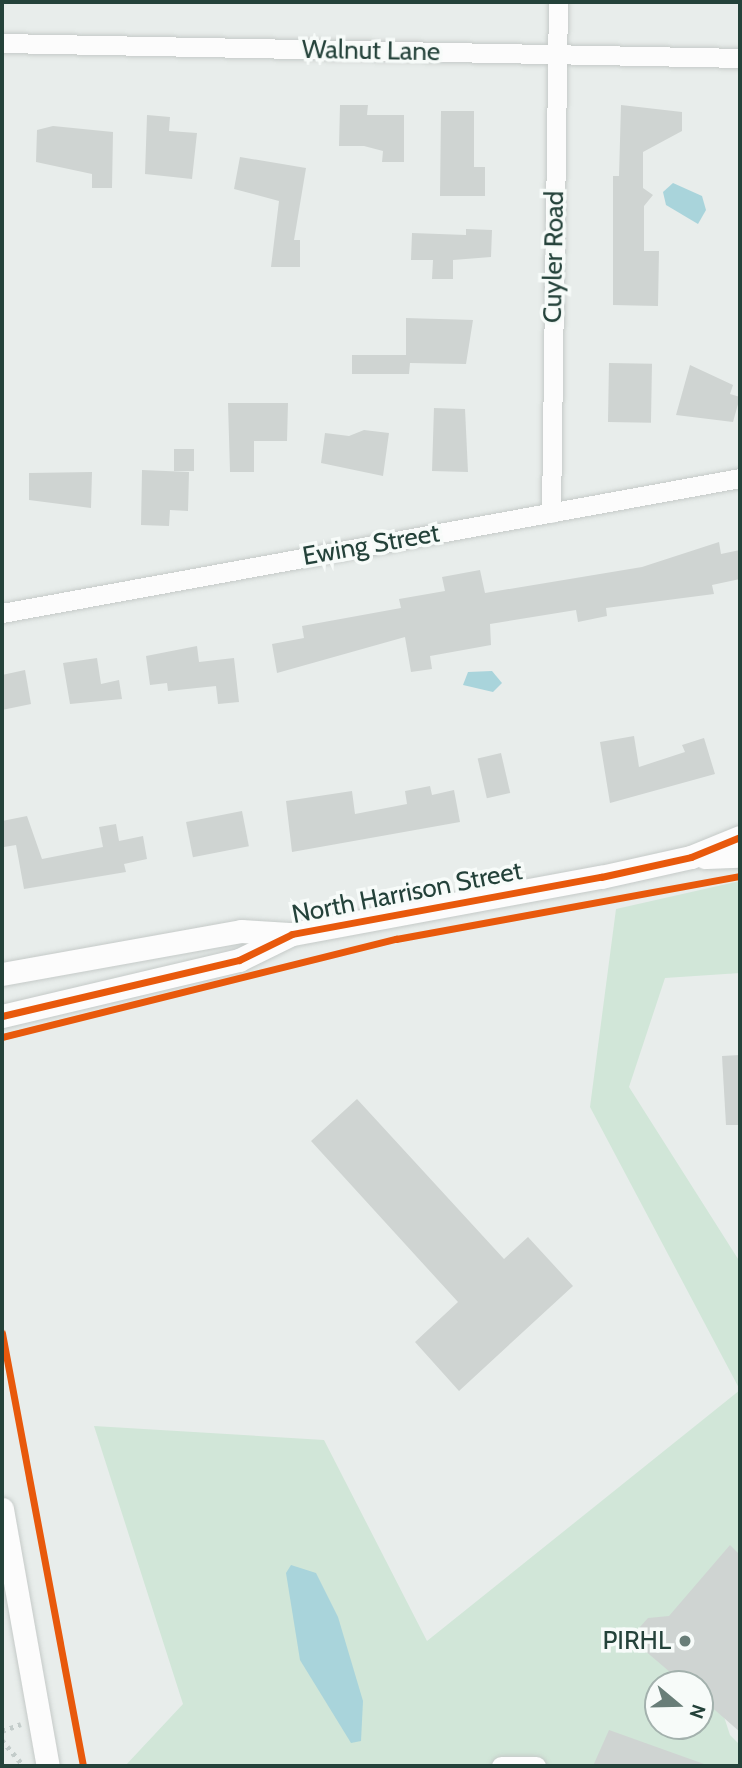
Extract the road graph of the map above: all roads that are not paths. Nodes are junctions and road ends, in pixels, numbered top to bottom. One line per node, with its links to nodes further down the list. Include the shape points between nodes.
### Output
1 (558, 2): 3 (street, Cuyler Road)
2 (2, 44): 3 (street, Walnut Lane)
3 (557, 55): 4 (street, Walnut Lane); 6 (street, Cuyler Road)
4 (740, 58)
5 (740, 478): 6 (street, Ewing Street)
6 (551, 513): 7 (street, Ewing Street)
7 (2, 613)
8 (740, 837): 10 (street, North Harrison Street)
9 (740, 856): 10 (street)
10 (691, 857): 11 (street, North Harrison Street)
11 (292, 934): 12 (street, North Harrison Street, via 241,931); 13 (street, North Harrison Street, via 239,960)
12 (2, 974)
13 (2, 1016)
14 (2, 1509): 15 (street)
15 (48, 1766)
16 (501, 1766): 17 (street)
17 (536, 1766)

